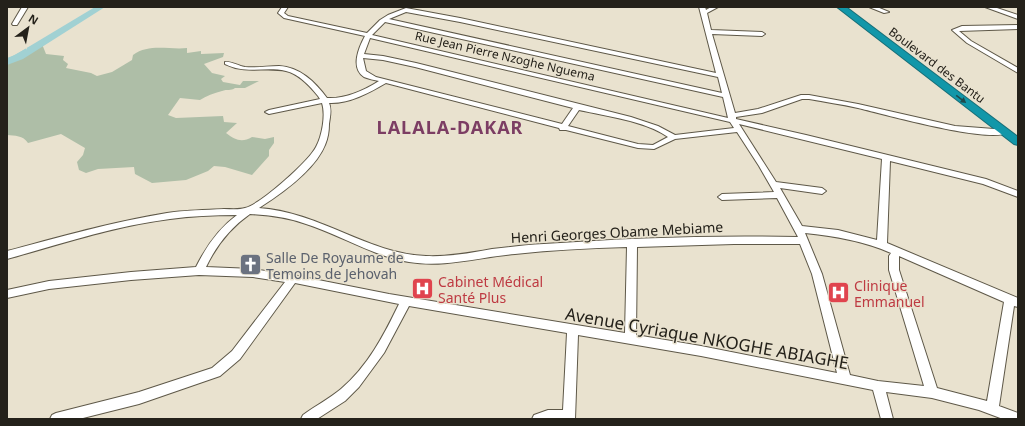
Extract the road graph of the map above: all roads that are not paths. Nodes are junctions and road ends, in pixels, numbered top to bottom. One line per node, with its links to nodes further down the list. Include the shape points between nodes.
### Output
1 (25, 7): 13 (street)
2 (285, 7): 17 (street, Rue Jean Pierre Nzoghe Nguema, via 281,13 286,17)
3 (715, 7): 9 (street)
4 (841, 7): 31 (highway, Boulevard des Bantu, one-way to 31)
5 (851, 7): 30 (highway, Boulevard des Bantu)
6 (872, 7): 10 (street)
7 (988, 7): 11 (street)
8 (397, 9): 12 (street); 21 (street)
9 (704, 10): 15 (street)
10 (886, 12)
11 (1018, 17)
12 (384, 20): 17 (street); 23 (street)
13 (14, 24)
14 (1018, 27): 20 (street, via 955,30 969,42)
15 (710, 32): 16 (street); 21 (street)
16 (762, 34)
17 (368, 35): 18 (street); 27 (street, Rue Jean Pierre Nzoghe Nguema)
18 (360, 56): 22 (street, via 360,67 365,74); 25 (street, via 416,65)
19 (227, 63): 24 (street, via 240,68 294,72 305,79)
20 (1018, 71)
21 (721, 75): 23 (street)
22 (385, 81): 24 (street, via 346,99); 28 (street)
23 (727, 96): 27 (street)
24 (324, 100): 26 (street); 40 (street, via 327,113 320,147 293,177)
25 (577, 107): 28 (street); 32 (street, via 648,125 666,131)
26 (269, 112)
27 (732, 118): 29 (street); 31 (street, via 801,97 809,97 960,129); 34 (street, Rue Jean Pierre Nzoghe Nguema)
28 (563, 128): 32 (street, via 644,147 654,147)
29 (738, 130): 32 (street); 35 (street)
30 (1018, 131)
31 (1004, 132): 33 (highway, Boulevard des Bantu)
32 (673, 137)
33 (1018, 142)
34 (886, 158): 37 (street, Rue Jean Pierre Nzoghe Nguema, via 986,182); 44 (street)
35 (774, 184): 36 (street); 38 (street)
36 (822, 190)
37 (1018, 194)
38 (780, 195): 39 (street); 41 (street)
39 (722, 197)
40 (248, 211): 43 (street, Henri Georges Obame Mebiame, via 291,216 385,252 424,260 443,260 522,249); 46 (street, Henri Georges Obame Mebiame, via 197,213 139,221); 47 (street, via 218,237 209,249)
41 (799, 229): 42 (street); 44 (street, via 838,233)
42 (803, 241): 43 (street, Henri Georges Obame Mebiame, via 764,239); 54 (street, via 817,274)
43 (632, 244): 53 (street)
44 (882, 245): 45 (street)
45 (898, 251): 51 (street); 56 (street, via 894,256 894,270)
46 (7, 255)
47 (199, 271): 48 (street, Avenue Cyriaque NKOGHE ABIAGHE, via 253,273); 49 (street, Avenue Cyriaque NKOGHE ABIAGHE, via 49,285)
48 (293, 279): 50 (street, Avenue Cyriaque NKOGHE ABIAGHE); 59 (street, via 236,355 216,372 138,398)
49 (7, 294)
50 (406, 301): 52 (street, Avenue Cyriaque NKOGHE ABIAGHE); 60 (street, via 381,349 366,371 345,393)
51 (1014, 301): 57 (street)
52 (573, 330): 53 (street, Avenue Cyriaque NKOGHE ABIAGHE); 58 (street)
53 (630, 339): 54 (street, Avenue Cyriaque NKOGHE ABIAGHE)
54 (845, 379): 55 (street, Avenue Cyriaque NKOGHE ABIAGHE)
55 (878, 386): 56 (street, Avenue Cyriaque NKOGHE ABIAGHE); 62 (street)
56 (932, 392): 57 (street, Avenue Cyriaque NKOGHE ABIAGHE)
57 (992, 409): 63 (street, Avenue Cyriaque NKOGHE ABIAGHE)
58 (569, 418): 61 (street, via 548,416)
59 (56, 419)
60 (307, 419)
61 (538, 419)
62 (887, 419)
63 (1018, 419)

